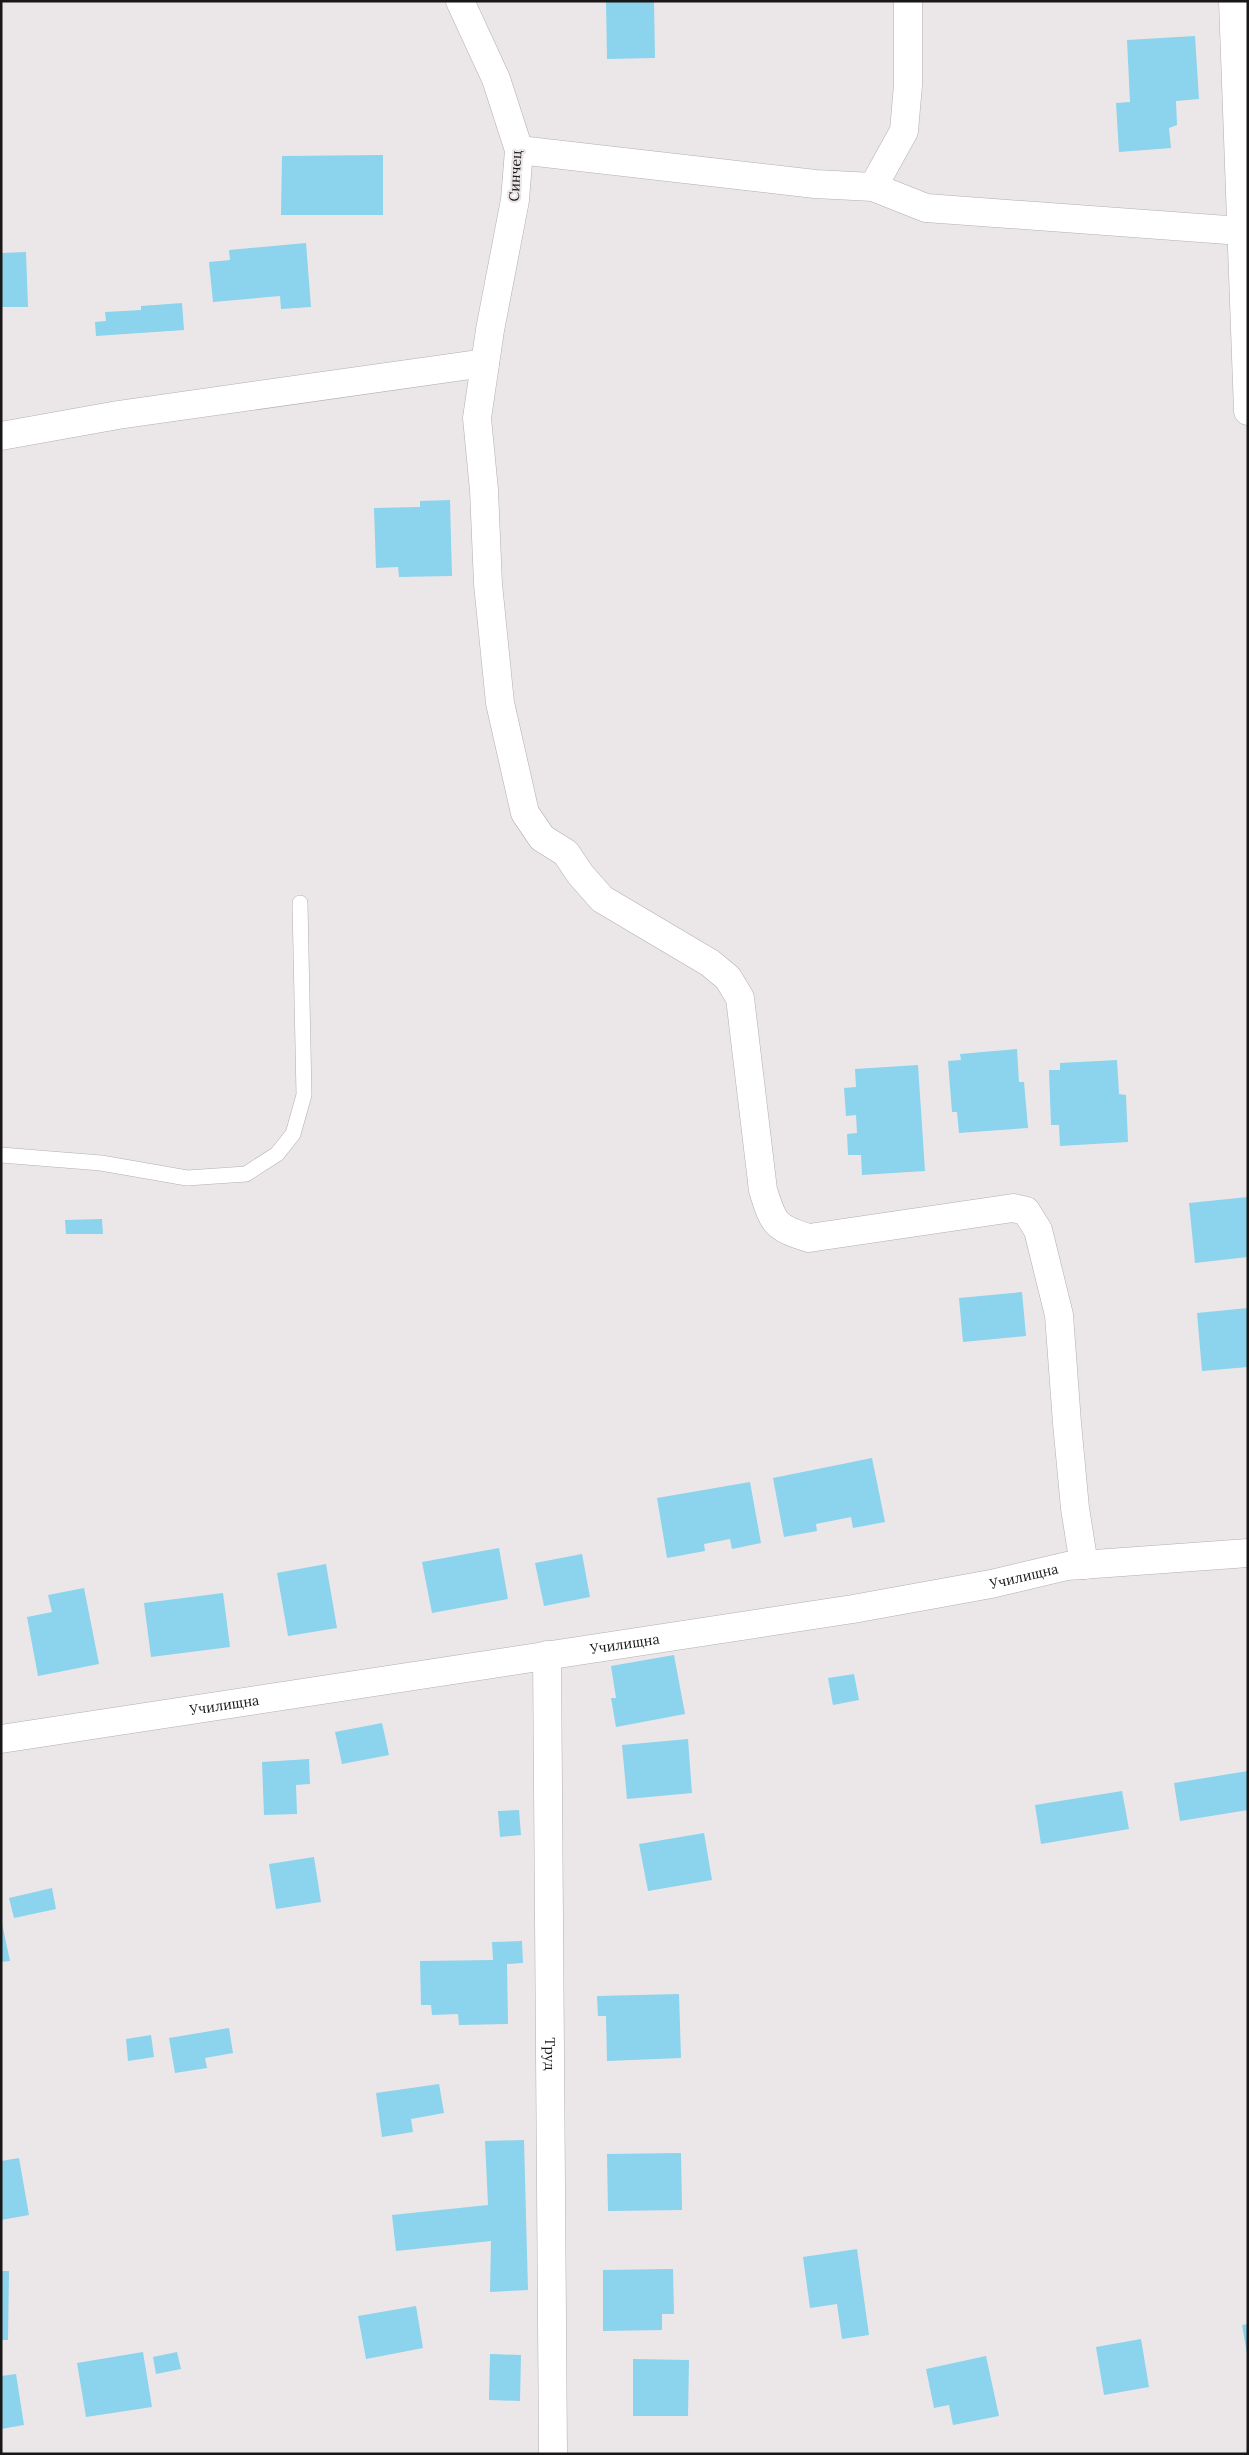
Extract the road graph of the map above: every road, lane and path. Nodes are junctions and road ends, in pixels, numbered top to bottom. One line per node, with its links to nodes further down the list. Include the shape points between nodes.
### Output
1 (460, 1): 4 (street, Синчец, via 496,79)
2 (908, 1): 5 (street, via 909,60 904,131)
3 (1233, 1): 6 (street)
4 (518, 150): 5 (street, via 806,183); 7 (street, Синчец, via 514,200)
5 (873, 187): 6 (street, via 926,208)
6 (1241, 231): 8 (street)
7 (484, 363): 9 (street, via 118,415); 13 (street, Синчец, via 477,418 488,584 500,703 526,812 542,838 566,853 602,899 710,963 728,978 740,998 763,1190 771,1218 787,1231 809,1238 1013,1208 1026,1211 1038,1230 1059,1314 1068,1432)
8 (1248, 411)
9 (1, 436)
10 (300, 903): 11 (lane, via 304,1095 293,1134 278,1154 246,1174 187,1178 101,1164)
11 (1, 1155)
12 (1248, 1553): 13 (street, Училищна)
13 (1084, 1565): 14 (street, Училищна, via 853,1609)
14 (547, 1655): 15 (street, Училищна); 16 (street, Труд)
15 (1, 1739)
16 (553, 2454)

